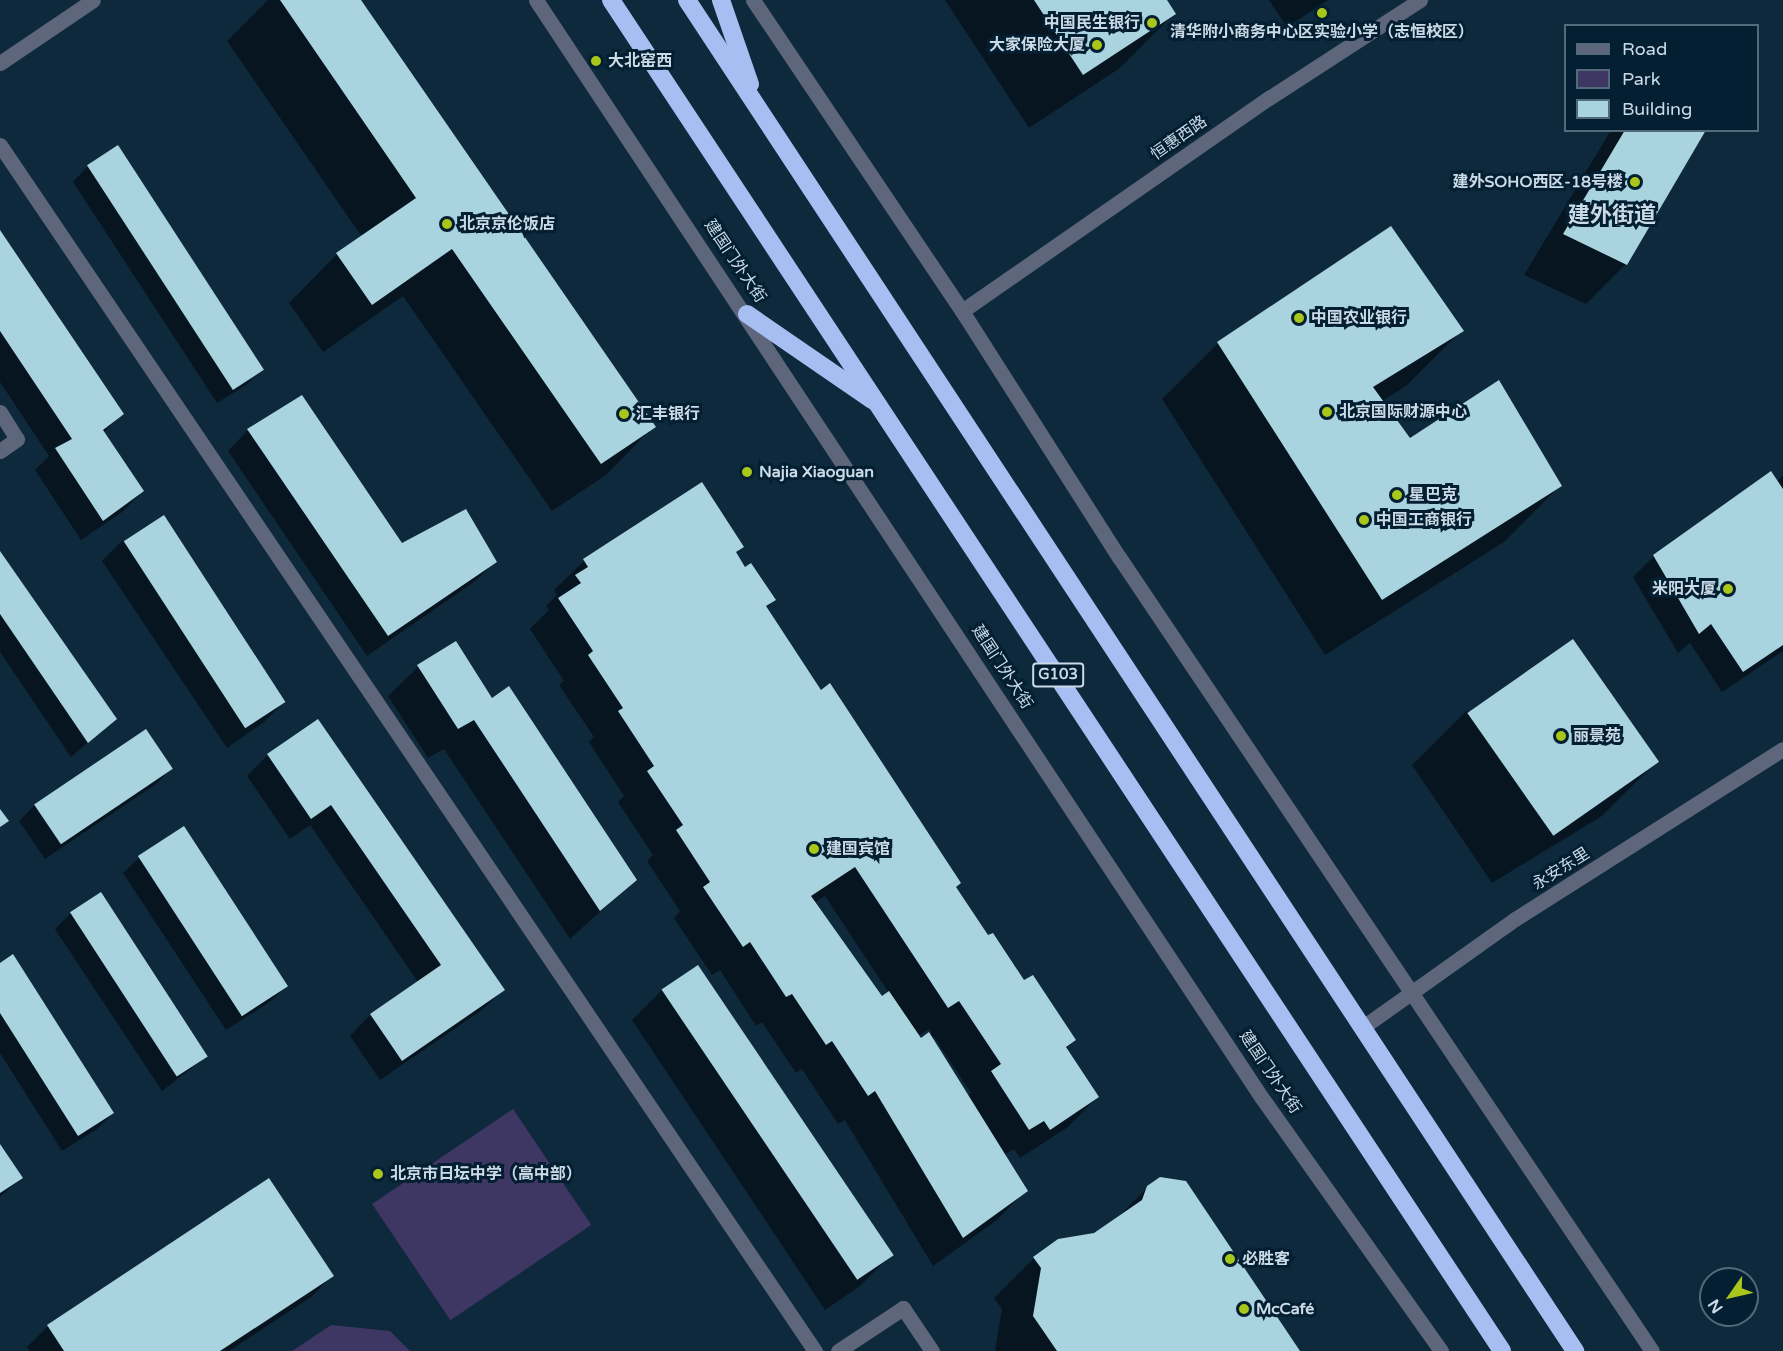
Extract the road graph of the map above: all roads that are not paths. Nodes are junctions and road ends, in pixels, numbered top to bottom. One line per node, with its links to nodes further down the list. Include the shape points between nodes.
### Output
1 (93, 0): 8 (street)
2 (536, 0): 12 (street, 建国门外大街)
3 (611, 0): 13 (highway, G103)
4 (687, 0): 9 (highway)
5 (721, 0): 9 (highway)
6 (753, 0): 11 (street)
7 (1420, 0): 11 (street, 恒惠西路, via 1269,98)
8 (0, 63)
9 (758, 108): 18 (highway)
10 (0, 145): 19 (street)
11 (962, 311): 17 (street, via 1119,557)
12 (747, 314): 13 (highway); 22 (street, 建国门外大街, via 1263,1098)
13 (881, 407): 23 (highway, G103)
14 (0, 412): 15 (street, via 17,439)
15 (0, 451)
16 (1783, 749): 17 (street, 永安东里, via 1515,919)
17 (1410, 992): 18 (street, 永安东里); 25 (street)
18 (1363, 1027): 24 (highway)
19 (815, 1351)
20 (838, 1351): 21 (street, via 903,1308)
21 (932, 1351)
22 (1442, 1351)
23 (1502, 1351)
24 (1575, 1351)
25 (1653, 1351)

